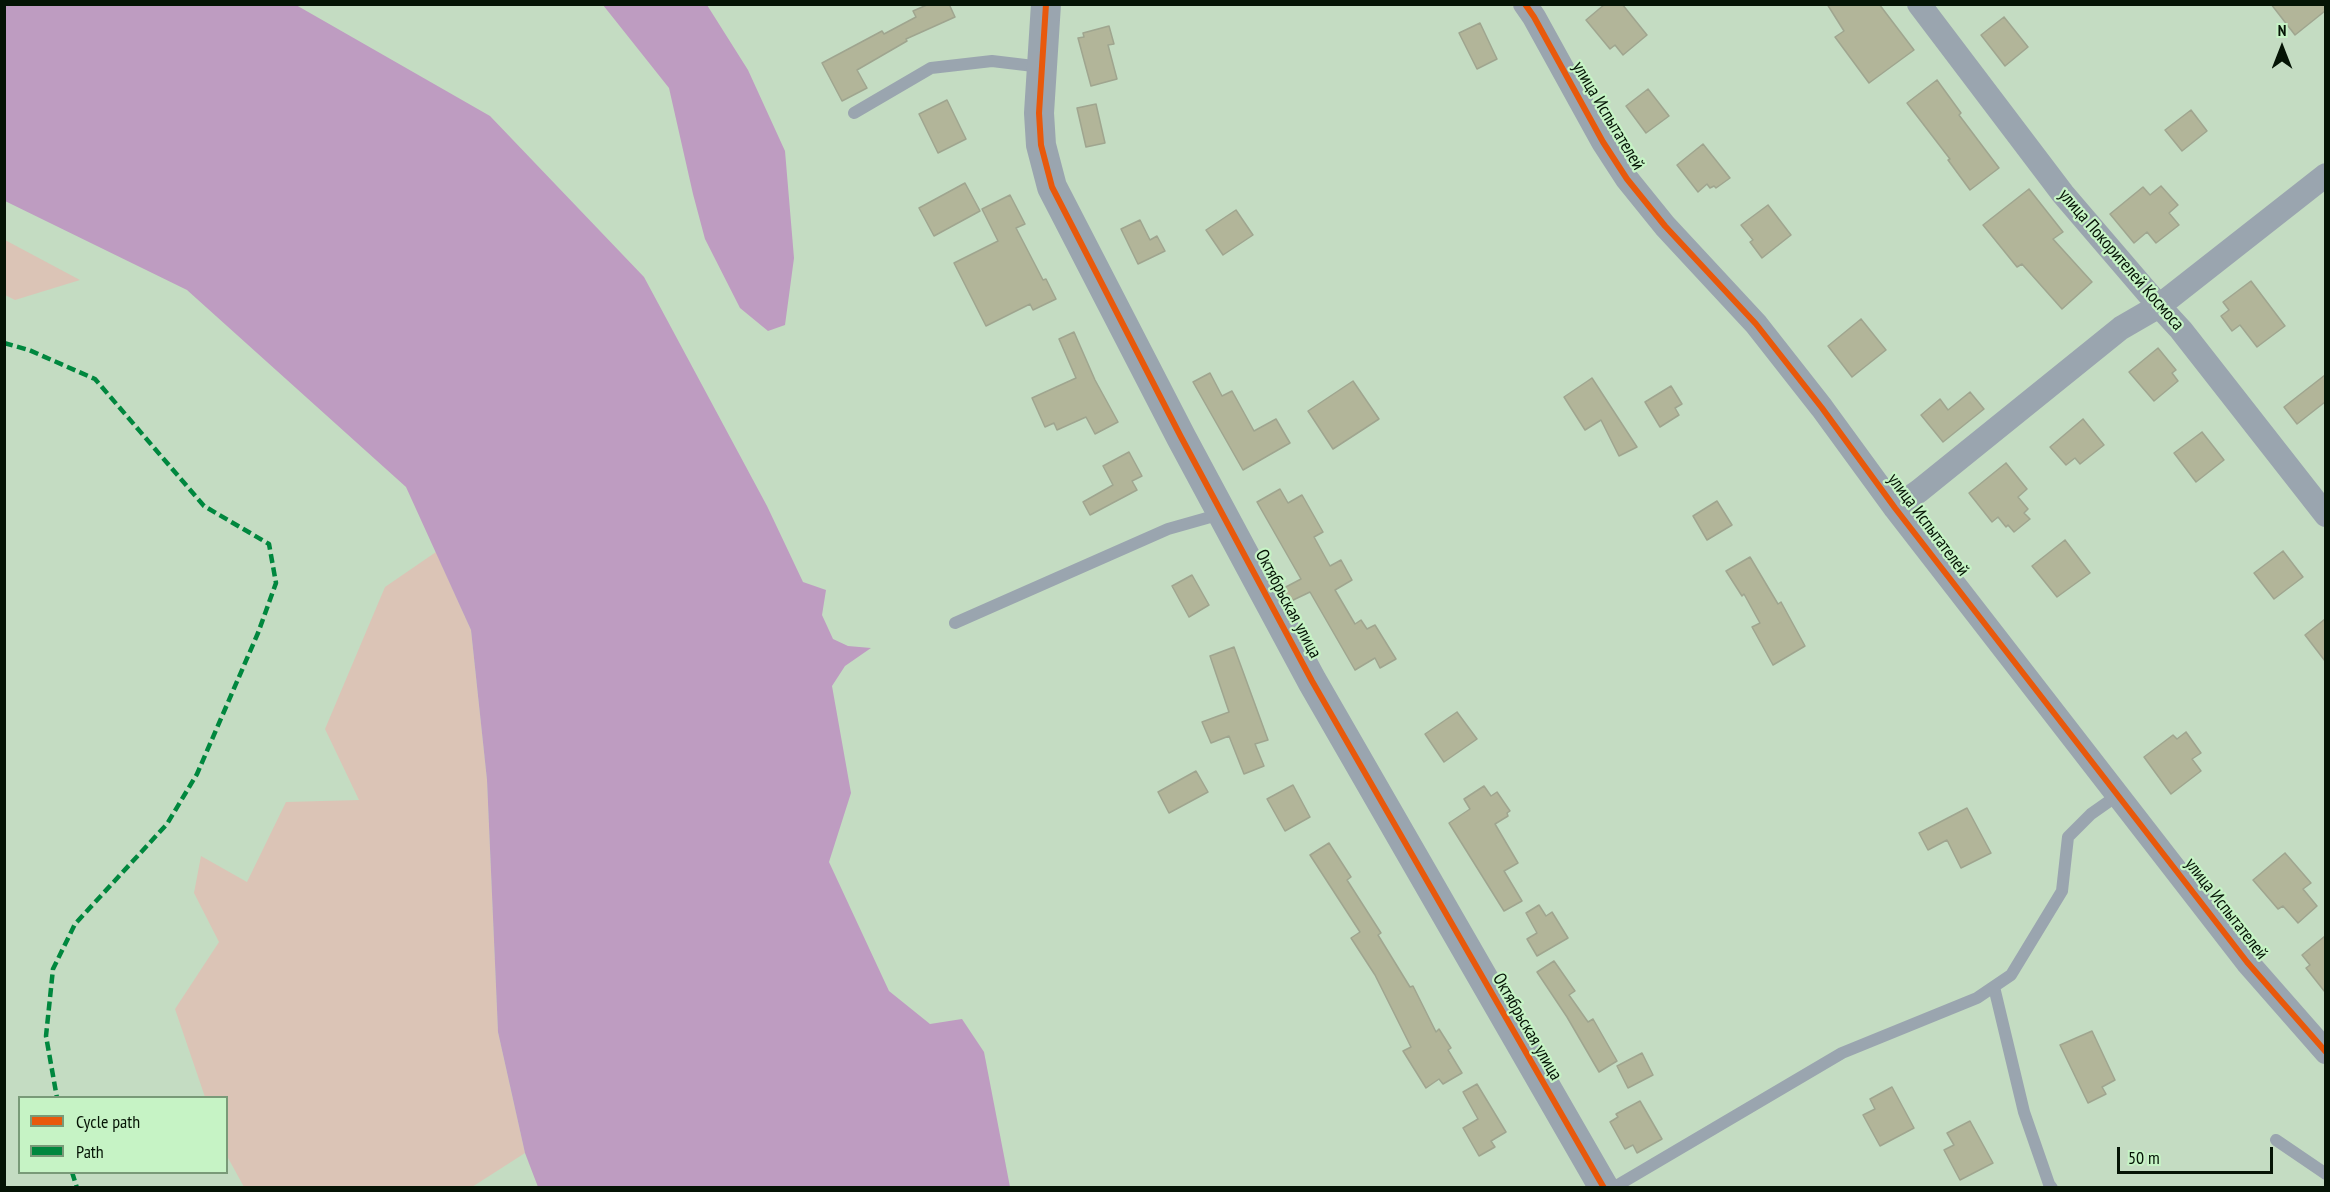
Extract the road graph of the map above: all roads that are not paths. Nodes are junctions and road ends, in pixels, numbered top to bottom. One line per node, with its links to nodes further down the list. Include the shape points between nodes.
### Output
1 (1046, 4): 4 (street, Октябрьская улица)
2 (1919, 4): 7 (street, улица Покорителей Космоса, via 2063,194)
3 (1536, 9): 8 (street, улица Испытателей, via 1603,142 1627,179 1756,324)
4 (1042, 67): 5 (lane, via 992,61 931,68); 9 (street, Октябрьская улица, via 1041,145 1052,187)
5 (854, 113)
6 (2325, 175): 7 (street)
7 (2159, 306): 8 (street, via 2121,328); 10 (street, улица Покорителей Космоса)
8 (1895, 508): 12 (street, улица Испытателей)
9 (1222, 514): 11 (lane, via 1168,529); 17 (street, Октябрьская улица, via 1312,681)
10 (2325, 514)
11 (955, 623)
12 (2118, 795): 13 (lane, via 2068,837 2062,891 2011,975); 14 (street, улица Испытателей, via 2247,962)
13 (1994, 987): 18 (lane, via 1977,998 1842,1053); 19 (lane, via 2024,1112)
14 (2325, 1052)
15 (2276, 1140): 16 (lane)
16 (2325, 1174)
17 (1604, 1188)
18 (1613, 1188)
19 (2052, 1188)

